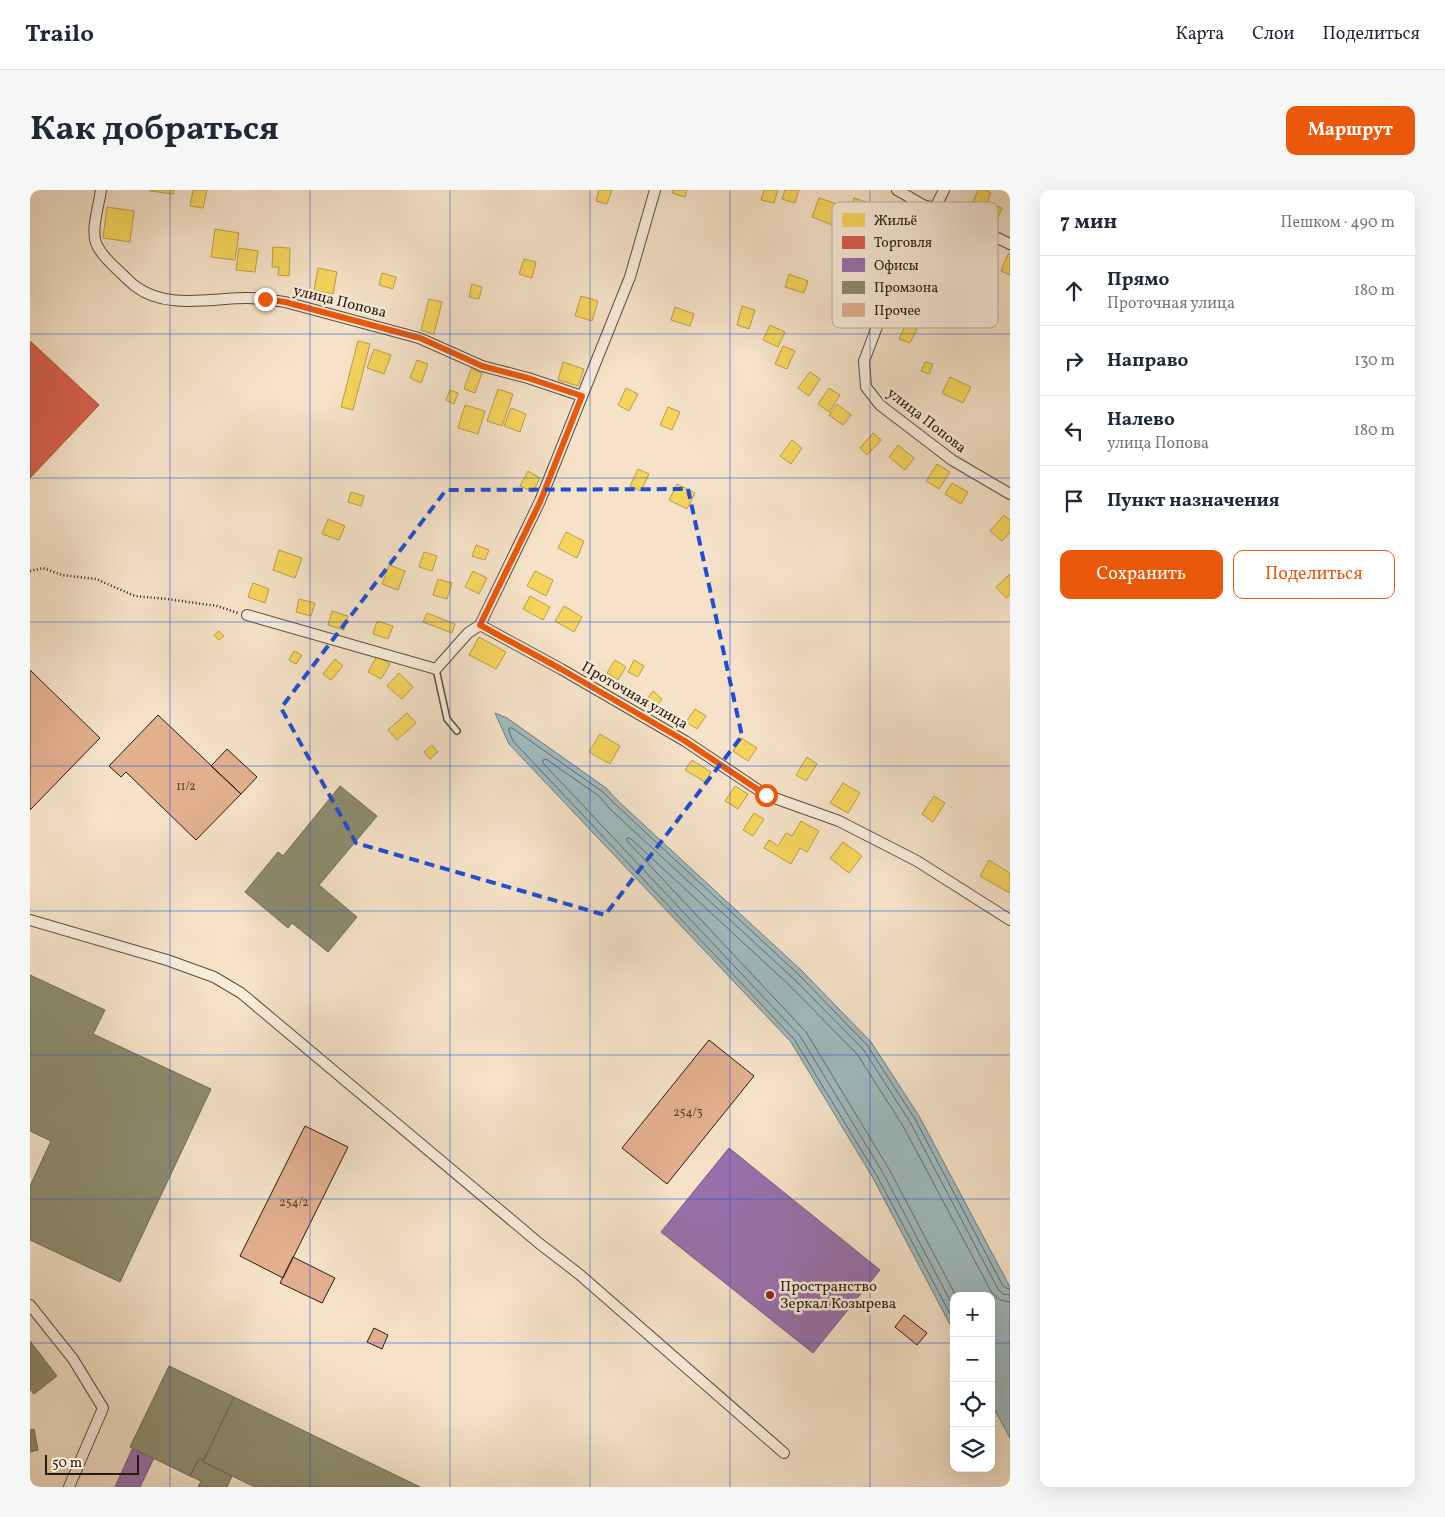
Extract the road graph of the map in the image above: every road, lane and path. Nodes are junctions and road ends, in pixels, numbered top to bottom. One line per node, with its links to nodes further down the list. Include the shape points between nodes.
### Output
1 (102, 190): 10 (street, улица Попова, via 94,232 96,244 136,287 157,297 189,302 247,298 285,302 420,338 482,366)
2 (655, 190): 10 (street, via 630,277)
3 (898, 190): 5 (street)
4 (944, 190): 6 (street)
5 (918, 202)
6 (938, 202)
7 (998, 238): 8 (street)
8 (1010, 244)
9 (876, 328): 11 (street, улица Попова, via 864,361 866,388 880,405 952,460)
10 (582, 396): 14 (street, via 540,502)
11 (1010, 494)
12 (30, 571): 13 (path, via 43,568 62,575 96,579 135,596 217,606)
13 (247, 616): 15 (street)
14 (480, 625): 15 (street, via 468,633); 18 (street, Проточная улица, via 685,741 766,795 839,821 917,862)
15 (436, 669): 16 (lane, via 447,719)
16 (457, 731)
17 (30, 920): 20 (street, via 167,960 214,977 241,993 579,1274)
18 (1010, 920)
19 (30, 1305): 21 (street, via 73,1359 103,1408)
20 (784, 1453)
21 (68, 1487)

